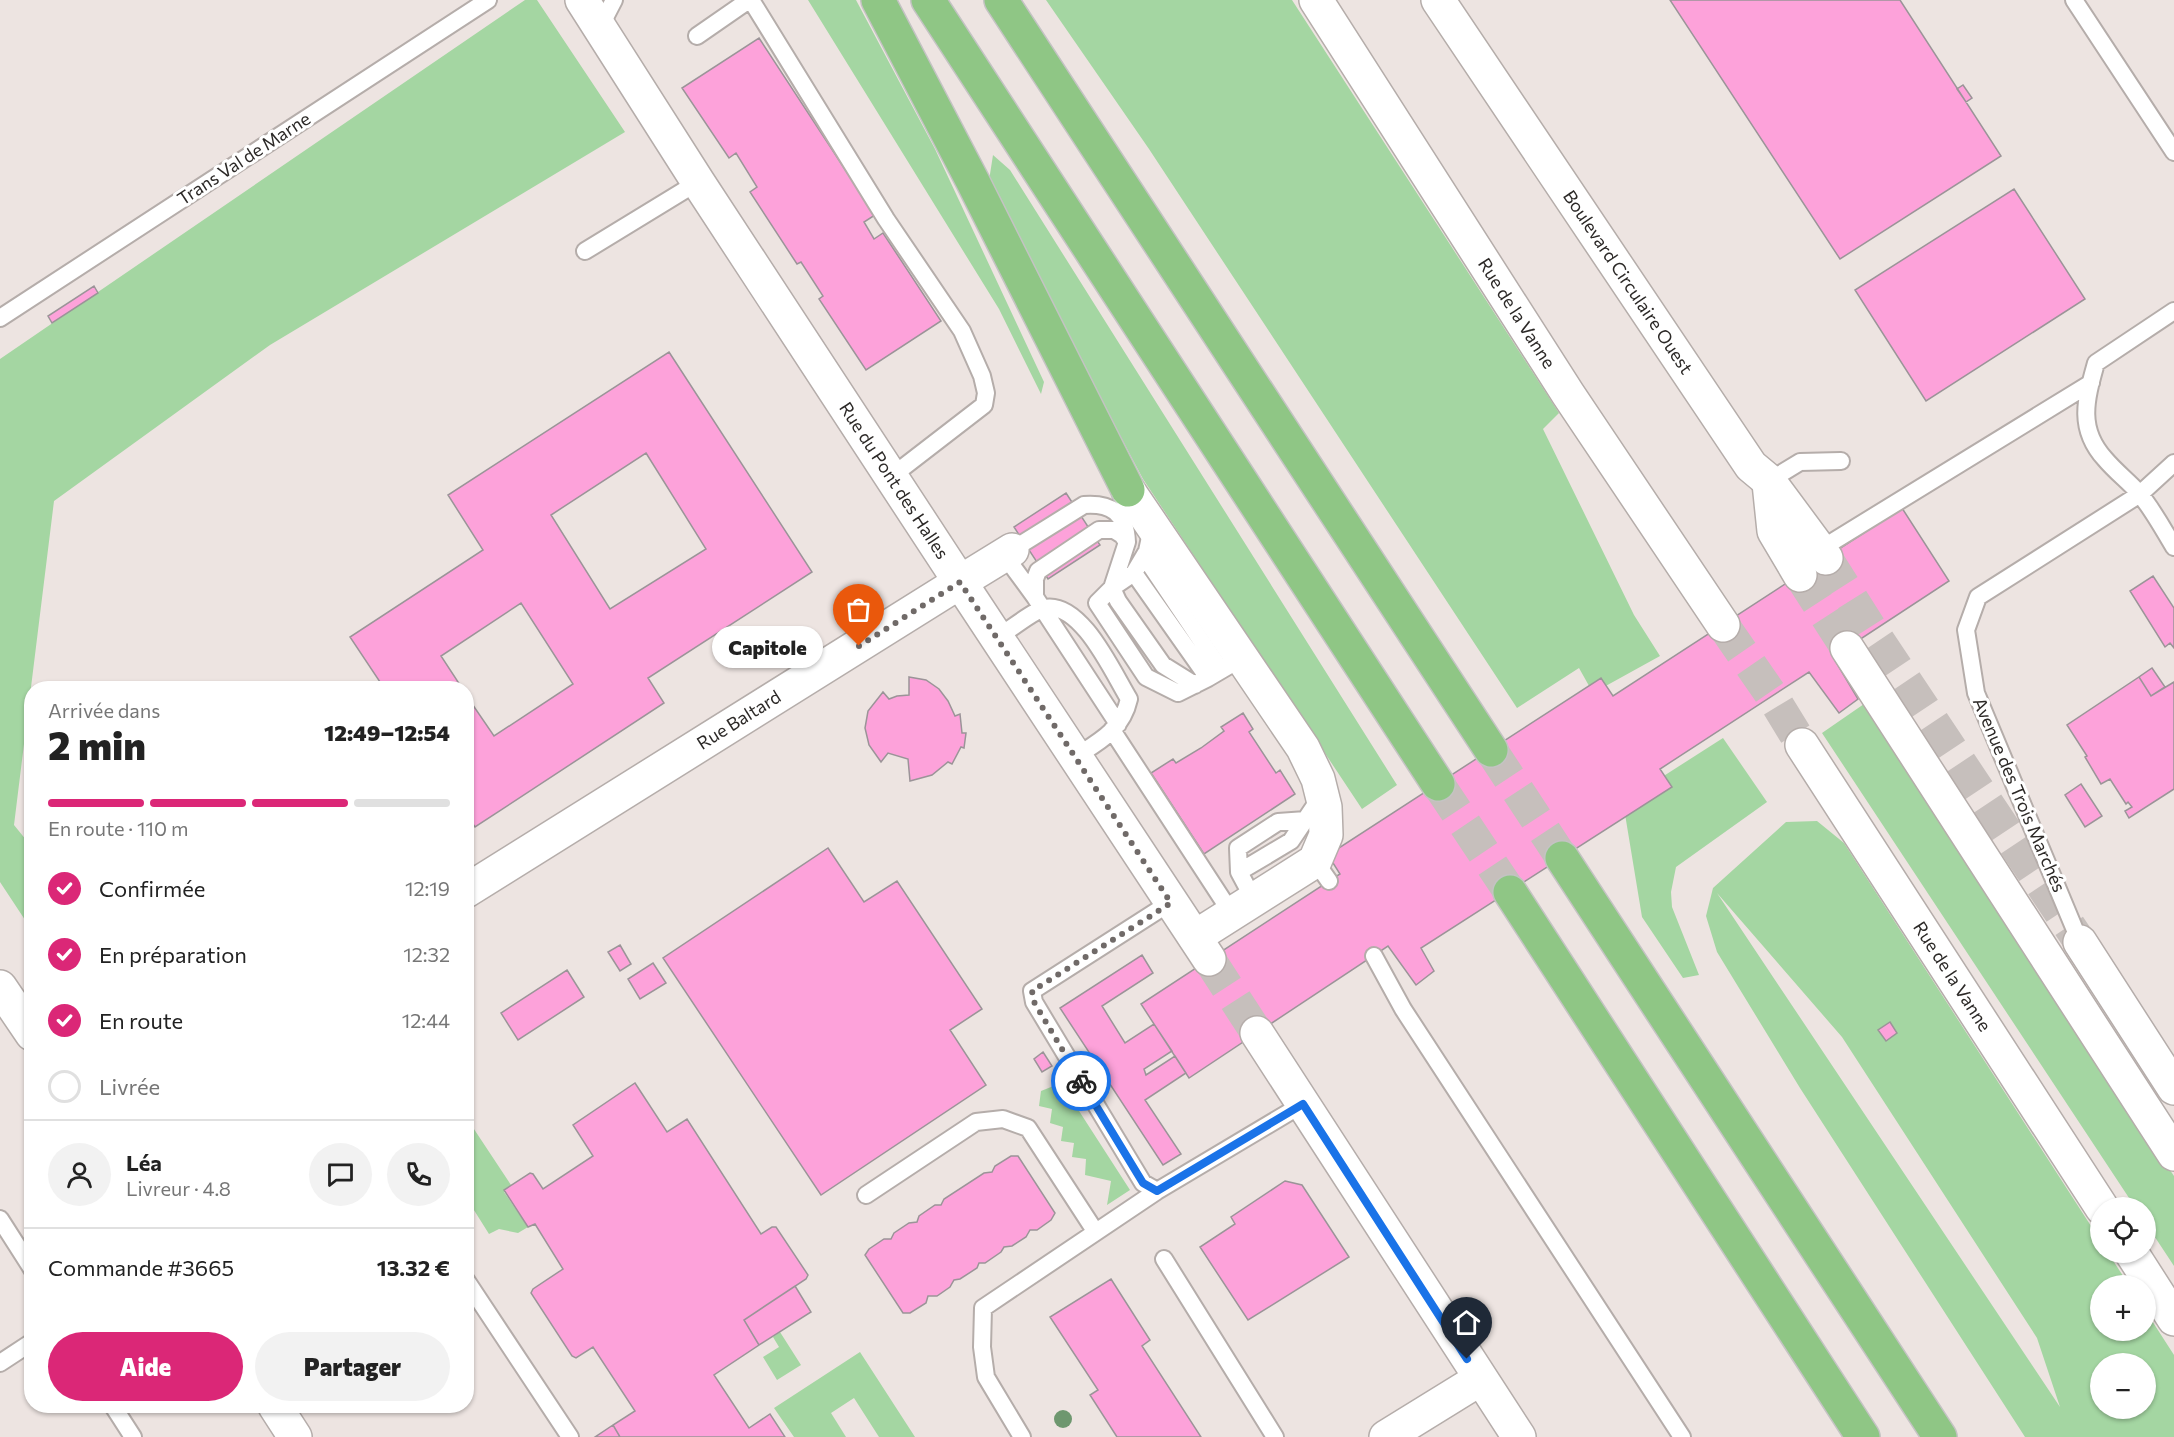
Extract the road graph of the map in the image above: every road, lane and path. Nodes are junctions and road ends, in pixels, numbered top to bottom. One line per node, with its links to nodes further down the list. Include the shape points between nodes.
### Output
1 (488, 0): 17 (lane, Trans Val de Marne)
2 (582, 0): 11 (street, Rue du Pont des Halles)
3 (614, 0): 11 (lane)
4 (750, 0): 12 (lane); 21 (lane, via 886,219 962,332 982,376 984,405)
5 (878, 0): 23 (highway)
6 (928, 0): 41 (highway)
7 (1001, 0): 39 (highway)
8 (1316, 0): 33 (street, Rue de la Vanne, via 1568,394)
9 (1438, 0): 22 (street, Boulevard Circulaire Ouest, via 1751,466)
10 (2074, 0): 13 (lane)
11 (599, 29): 14 (street, Rue du Pont des Halles)
12 (697, 36)
13 (2174, 152)
14 (698, 182): 15 (lane); 21 (street, Rue du Pont des Halles)
15 (585, 251)
16 (2174, 311): 18 (lane, via 2097,363)
17 (0, 318)
18 (2091, 383): 24 (lane, via 2086,403 2091,440); 28 (lane)
19 (1841, 460): 22 (lane, via 1800,462)
20 (2174, 463): 24 (lane, Avenue des Trois Marchés)
21 (892, 476): 30 (street, Rue du Pont des Halles)
22 (1769, 481): 28 (street, Boulevard Circulaire Ouest)
23 (1128, 490): 25 (street)
24 (2140, 494): 26 (lane); 48 (lane, Avenue des Trois Marchés, via 1978,597 1966,630 1976,693)
25 (1142, 541): 27 (lane, via 1127,530 1116,513 1103,506 1084,505); 29 (lane); 31 (lane); 32 (lane, via 1114,530 1099,530 1038,571 1035,579); 36 (street)
26 (2174, 547)
27 (1012, 550): 30 (street, Rue Baltard); 32 (lane, via 1013,567)
28 (1810, 562)
29 (1134, 573): 31 (lane); 36 (lane)
30 (960, 582): 34 (street, Rue du Pont des Halles); 44 (street, Rue Baltard)
31 (1112, 588): 36 (lane, via 1097,603 1146,677 1178,693)
32 (1039, 603): 34 (lane); 37 (lane); 37 (lane, via 1072,615 1083,625 1129,699 1125,715)
33 (1722, 625)
34 (997, 639): 40 (street, Rue du Pont des Halles)
35 (1846, 648): 55 (street)
36 (1216, 673): 42 (street, via 1303,748 1318,779)
37 (1115, 727): 40 (lane); 46 (lane)
38 (1802, 745): 58 (street, Rue de la Vanne)
39 (1491, 750)
40 (1075, 757): 47 (street, Rue du Pont des Halles)
41 (1438, 784)
42 (1314, 808): 46 (lane, via 1291,841); 46 (street, via 1325,807 1322,871)
43 (1562, 858): 80 (highway)
44 (474, 886)
45 (1510, 892): 79 (highway)
46 (1242, 895): 47 (street, Rue du Pont des Halles, via 1202,948)
47 (1171, 903): 56 (lane, via 1032,991 1034,1002 1143,1183)
48 (2080, 942): 53 (street)
49 (1374, 956): 78 (lane, via 1403,1009)
50 (0, 987): 51 (street)
51 (24, 1022)
52 (1257, 1033): 54 (street)
53 (2174, 1088)
54 (1303, 1104): 56 (lane); 68 (street)
55 (2174, 1154)
56 (1157, 1191): 60 (lane)
57 (866, 1195): 60 (lane, via 976,1122 1003,1119 1028,1128)
58 (2095, 1197)
59 (0, 1219): 61 (lane)
60 (1095, 1231): 74 (lane, via 983,1308 986,1377)
61 (24, 1256)
62 (1164, 1259): 75 (lane)
63 (2138, 1263): 65 (street)
64 (474, 1292): 73 (lane)
65 (2174, 1319)
66 (24, 1347): 67 (lane)
67 (0, 1363)
68 (1480, 1378): 76 (street); 77 (street)
69 (118, 1413): 72 (lane)
70 (280, 1413): 71 (street)
71 (295, 1435)
72 (133, 1437)
73 (570, 1437)
74 (1022, 1437)
75 (1275, 1437)
76 (1386, 1437)
77 (1519, 1437)
78 (1682, 1437)
79 (1863, 1437)
80 (1940, 1437)

